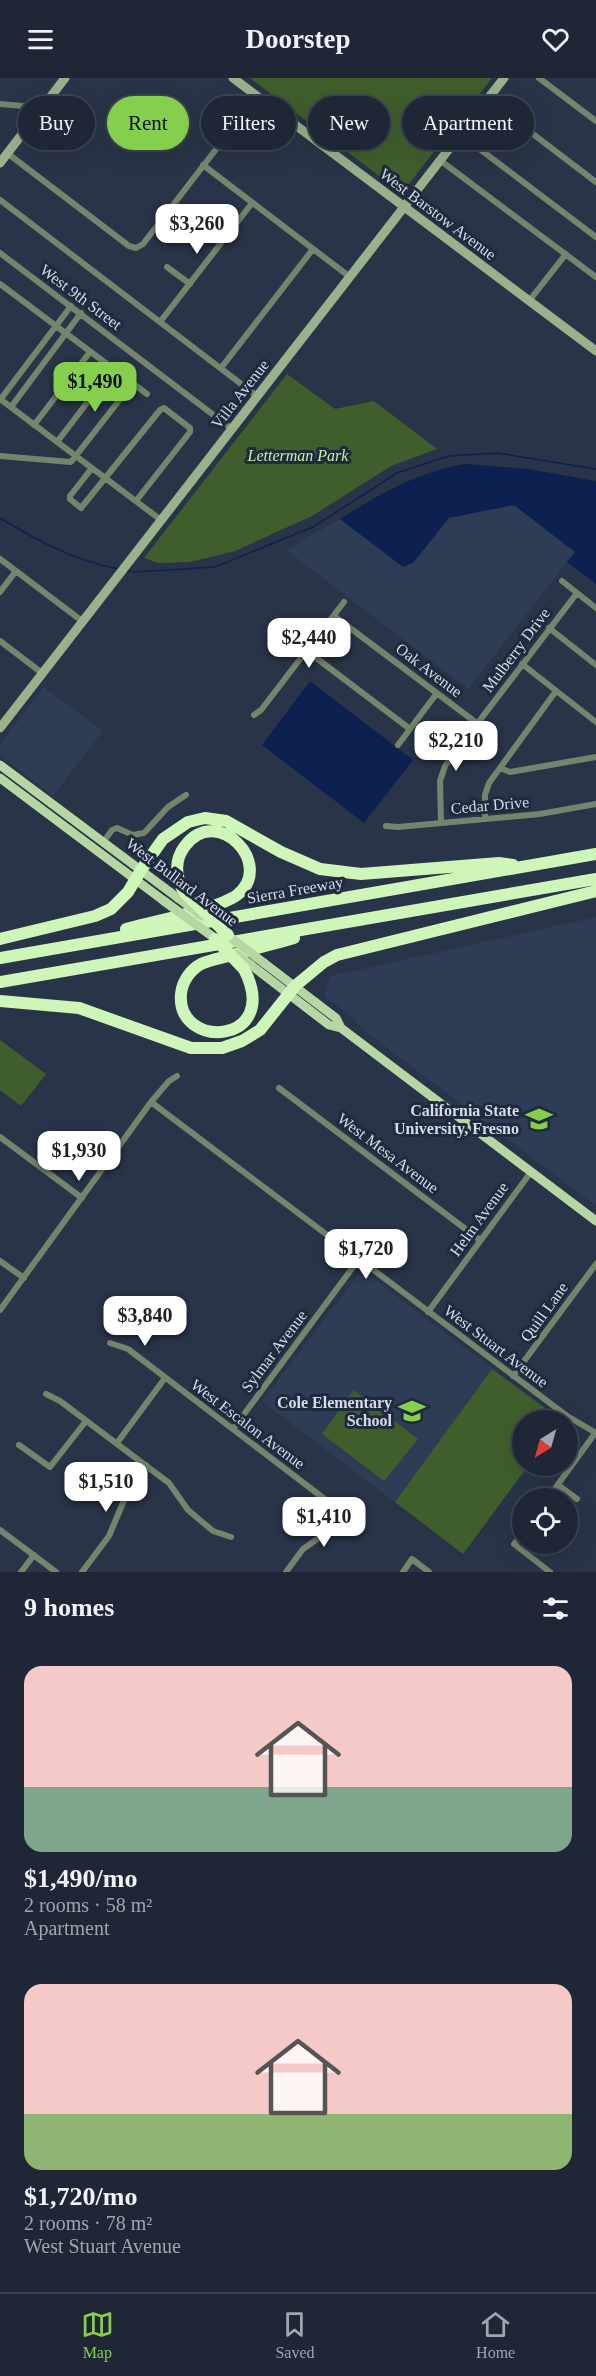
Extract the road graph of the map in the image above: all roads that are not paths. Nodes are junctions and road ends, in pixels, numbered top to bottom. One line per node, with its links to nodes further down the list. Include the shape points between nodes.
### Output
1 (65, 78): 5 (main road)
2 (232, 78): 6 (main road, West Barstow Avenue)
3 (504, 78): 7 (main road, Villa Avenue)
4 (539, 78): 10 (street)
5 (51, 96)
6 (257, 96)
7 (490, 96)
8 (0, 104): 9 (street)
9 (18, 106)
10 (596, 121)
11 (296, 125): 24 (main road, West Barstow Avenue)
12 (534, 135): 21 (street)
13 (18, 139): 17 (main road)
14 (215, 150): 20 (street)
15 (450, 150): 19 (main road, Villa Avenue)
16 (481, 150): 27 (street)
17 (7, 153): 18 (main road); 20 (street, via 136,248)
18 (0, 162)
19 (441, 162): 24 (main road, Villa Avenue); 30 (street)
20 (203, 165): 23 (street)
21 (596, 182)
22 (0, 200): 39 (street)
23 (252, 203): 26 (street); 28 (street)
24 (404, 207): 32 (main road, Villa Avenue); 36 (main road, West Barstow Avenue)
25 (208, 215): 26 (street)
26 (230, 232): 35 (street)
27 (596, 237)
28 (313, 249): 32 (street); 44 (street)
29 (0, 253): 37 (street, West 9th Street)
30 (566, 254): 33 (street); 36 (street)
31 (167, 267): 35 (street)
32 (350, 277): 48 (main road, Villa Avenue)
33 (596, 277)
34 (0, 284): 40 (street)
35 (190, 284): 39 (street)
36 (529, 301): 42 (main road, West Barstow Avenue)
37 (71, 306): 38 (street, West 9th Street); 40 (street)
38 (81, 314): 41 (street); 52 (street, West 9th Street)
39 (160, 322): 44 (street)
40 (56, 327): 41 (street); 49 (street)
41 (65, 334): 43 (street); 50 (street)
42 (596, 351)
43 (90, 352): 45 (street); 51 (street)
44 (221, 368): 48 (street)
45 (113, 369): 46 (street); 53 (street)
46 (132, 384): 47 (street); 55 (street)
47 (147, 394)
48 (258, 396): 52 (main road, Villa Avenue)
49 (0, 400): 50 (street)
50 (11, 407): 51 (street)
51 (34, 425): 53 (street)
52 (232, 429): 59 (main road, Villa Avenue)
53 (57, 442): 55 (street)
54 (0, 456): 55 (street, via 71,462)
55 (76, 456): 56 (street)
56 (92, 468): 57 (street); 57 (street, via 70,496 81,508)
57 (106, 478): 58 (street); 58 (street, via 164,408 190,432)
58 (136, 501): 59 (street)
59 (161, 520): 68 (main road, Villa Avenue)
60 (0, 559): 61 (street)
61 (16, 571): 63 (street); 68 (street)
62 (562, 581): 64 (street)
63 (0, 592)
64 (577, 593): 66 (street); 69 (street, Mulberry Drive)
65 (344, 602): 67 (street)
66 (596, 608)
67 (334, 616): 71 (street); 76 (street, Oak Avenue)
68 (82, 621): 74 (main road, Villa Avenue)
69 (549, 628): 72 (street, Mulberry Drive); 73 (street)
70 (0, 641): 74 (street)
71 (307, 651): 77 (street); 81 (street)
72 (522, 664): 75 (street); 79 (street, Mulberry Drive)
73 (596, 665)
74 (42, 673): 80 (main road, Villa Avenue)
75 (556, 691): 78 (street); 85 (street)
76 (437, 693): 79 (street, Oak Avenue); 81 (street)
77 (254, 715)
78 (596, 722)
79 (478, 724): 91 (street, Mulberry Drive, via 445,766)
80 (0, 728)
81 (410, 729): 82 (street)
82 (398, 745)
83 (596, 757): 85 (street, via 510,772)
84 (0, 765): 93 (main road, West Bullard Avenue)
85 (500, 768): 90 (street, via 485,795)
86 (0, 778): 89 (main road, West Bullard Avenue)
87 (186, 795): 93 (street, via 168,807 144,834 134,835 117,828)
88 (596, 804): 90 (street, Cedar Drive)
89 (53, 817): 93 (main road, via 97,842); 96 (main road, West Bullard Avenue)
90 (485, 819): 91 (street, Cedar Drive)
91 (441, 822): 92 (street, Cedar Drive)
92 (386, 826)
93 (104, 841): 96 (main road, West Bullard Avenue)
94 (596, 854): 95 (highway, Sierra Freeway)
95 (526, 866): 96 (highway, via 499,863 361,874 320,869 226,821 205,818 188,822 164,839); 103 (highway, Sierra Freeway)
96 (139, 875): 99 (main road, West Bullard Avenue); 101 (main road, West Bullard Avenue, bridge, via 164,901); 102 (highway, via 111,909)
97 (596, 879): 100 (highway)
98 (596, 891): 107 (highway, via 337,955)
99 (181, 895): 101 (highway, bridge); 103 (highway, via 177,864 190,841 215,832 240,844 249,870 246,883 236,896)
100 (372, 917): 105 (highway, via 201,964 188,976 182,989 184,1010 193,1023 206,1031 221,1033 243,1023 254,1000); 106 (highway)
101 (221, 937): 105 (highway, bridge); 107 (main road, West Bullard Avenue, bridge, via 264,963)
102 (0, 939)
103 (53, 948): 104 (highway, Sierra Freeway)
104 (0, 958)
105 (248, 967): 107 (main road, West Bullard Avenue)
106 (0, 982)
107 (292, 990): 108 (highway, via 252,1036 210,1049 183,1045 79,1008); 113 (main road, West Bullard Avenue, via 329,1025 341,1028)
108 (0, 1001)
109 (177, 1076): 111 (street)
110 (279, 1088): 116 (street, West Mesa Avenue)
111 (151, 1102): 114 (street); 117 (street, West Stuart Avenue)
112 (0, 1137): 114 (street)
113 (531, 1172): 115 (main road, West Bullard Avenue); 116 (street, Helm Avenue)
114 (82, 1198): 120 (street)
115 (596, 1221)
116 (480, 1240): 122 (street, Helm Avenue)
117 (359, 1259): 122 (street, West Stuart Avenue); 128 (street, Sylmar Avenue)
118 (0, 1261): 120 (street)
119 (596, 1264): 124 (street, Quill Lane)
120 (24, 1278): 121 (street)
121 (0, 1310)
122 (428, 1312): 124 (street, West Stuart Avenue)
123 (110, 1343): 125 (street, West Escalon Avenue, via 128,1349)
124 (513, 1376): 129 (street, West Stuart Avenue)
125 (165, 1378): 128 (street, West Escalon Avenue); 130 (street)
126 (46, 1394): 127 (street)
127 (86, 1421): 130 (street); 131 (street, via 50,1467)
128 (233, 1429): 143 (street, West Escalon Avenue, via 342,1515 333,1528 303,1549)
129 (596, 1432): 133 (street)
130 (117, 1443): 132 (street)
131 (19, 1445)
132 (146, 1466): 137 (street, via 169,1483 188,1510 213,1531); 142 (street, via 109,1536)
133 (558, 1485): 134 (street); 135 (street)
134 (556, 1488)
135 (562, 1488)
136 (0, 1530): 139 (street)
137 (231, 1537)
138 (526, 1554): 146 (street)
139 (34, 1555): 140 (street); 141 (street)
140 (21, 1572)
141 (56, 1572)
142 (82, 1572)
143 (286, 1572)
144 (403, 1572): 145 (street, via 412,1559)
145 (429, 1572)
146 (549, 1572)

